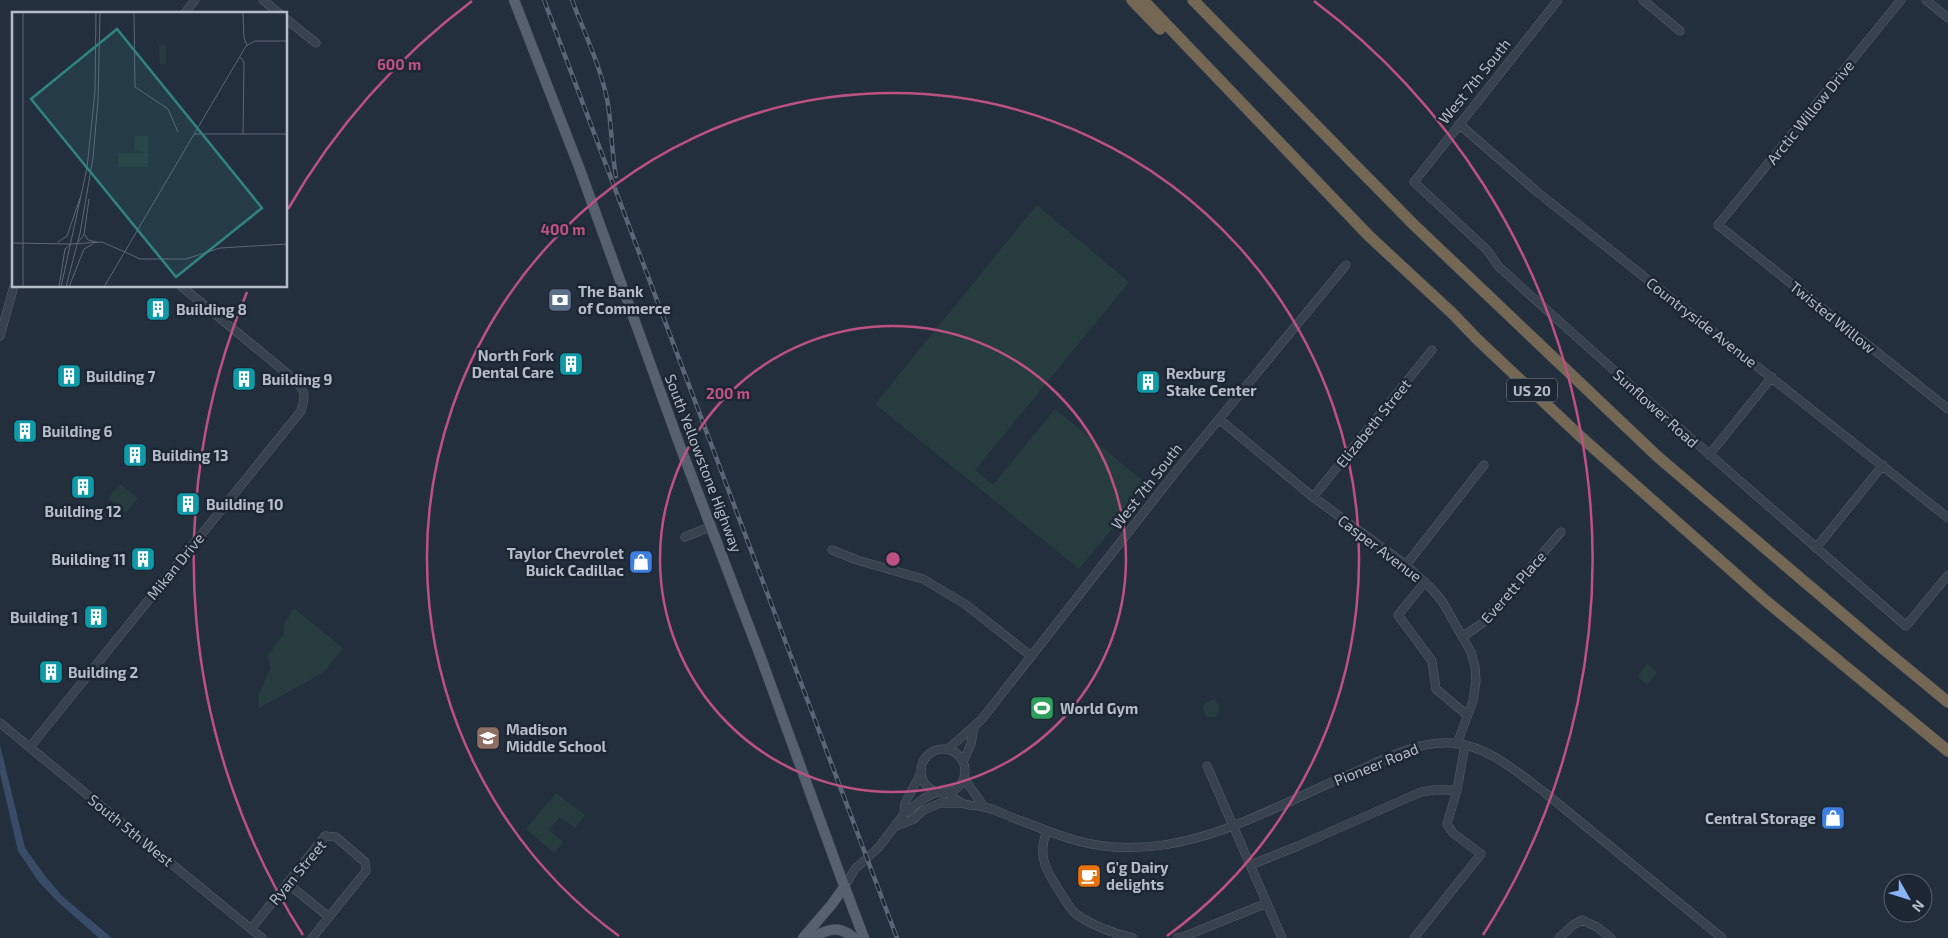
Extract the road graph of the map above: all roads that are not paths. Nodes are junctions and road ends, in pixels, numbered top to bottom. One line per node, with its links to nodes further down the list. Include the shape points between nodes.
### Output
1 (195, 0): 11 (street)
2 (263, 0): 12 (street)
3 (514, 0): 34 (main road, South Yellowstone Highway)
4 (1132, 0): 17 (highway)
5 (1143, 0): 17 (highway, US 20)
6 (1193, 0): 44 (highway, US 20, via 1413,224 1658,457)
7 (1558, 0): 18 (street, West 7th South)
8 (1643, 0): 15 (street)
9 (1901, 0): 20 (street, Arctic Willow Drive)
10 (1926, 0): 13 (street)
11 (186, 12)
12 (278, 12)
13 (1948, 18)
14 (288, 21): 16 (street)
15 (1680, 31)
16 (316, 43)
17 (1257, 120): 51 (highway, US 20, via 1369,236 1582,437 1766,601)
18 (1459, 124): 19 (street, West 7th South); 26 (street, Countryside Avenue, via 1536,191)
19 (1414, 182): 29 (street, Sunflower Road, via 1487,250 1499,267)
20 (1718, 225): 27 (street, Twisted Willow)
21 (1346, 265): 28 (street, West 7th South)
22 (13, 288): 24 (street)
23 (182, 288): 49 (street, Mikan Drive, via 295,380 303,389 301,410)
24 (0, 336)
25 (1432, 350): 32 (street, Elizabeth Street)
26 (1772, 377): 29 (street); 31 (street, Countryside Avenue)
27 (1948, 409)
28 (1219, 419): 32 (street, Casper Avenue); 43 (street, West 7th South)
29 (1709, 455): 37 (street, Sunflower Road)
30 (1484, 465): 39 (street)
31 (1882, 466): 33 (street, Countryside Avenue); 37 (street)
32 (1313, 496): 39 (street, Casper Avenue)
33 (1948, 518)
34 (712, 526): 36 (street); 67 (main road, South Yellowstone Highway)
35 (1561, 532): 42 (street, Everett Place, via 1484,622)
36 (685, 537)
37 (1816, 548): 40 (street, Sunflower Road, via 1906,626)
38 (832, 550): 43 (street, via 923,579 965,604)
39 (1406, 565): 41 (street, Casper Avenue)
40 (1948, 575)
41 (1425, 582): 42 (street, Casper Avenue, via 1442,601); 45 (street, via 1398,615 1432,662 1436,689)
42 (1462, 637): 45 (street, Casper Avenue, via 1475,667 1476,681)
43 (1031, 656): 47 (street, West 7th South)
44 (1948, 702)
45 (1468, 715): 48 (street, Casper Avenue)
46 (0, 723): 49 (street, South 5th West)
47 (974, 728): 50 (street, West 7th South); 52 (street, West 7th South)
48 (1461, 744): 56 (street, Casper Avenue); 63 (street, Pioneer Road, via 1436,743 1416,747); 83 (street, Pioneer Road, via 1486,752 1538,787)
49 (30, 747): 70 (street, South 5th West)
50 (948, 749): 52 (street); 54 (street, via 940,748 927,755 922,762)
51 (1948, 751)
52 (964, 762): 55 (street)
53 (1207, 766): 63 (street)
54 (921, 773): 57 (street, via 924,783); 61 (street, via 905,803)
55 (964, 778): 58 (street, via 957,788); 60 (street)
56 (1456, 790): 65 (street, via 1421,792); 80 (street, Casper Avenue, via 1447,824 1453,833 1481,854)
57 (937, 792): 58 (street); 61 (street, via 923,798)
58 (946, 792): 59 (street, Pioneer Road)
59 (963, 803): 60 (street, Pioneer Road); 62 (street, via 940,803)
60 (984, 806): 64 (street, Pioneer Road)
61 (904, 814): 62 (street)
62 (895, 827): 67 (street, via 855,869)
63 (1233, 827): 64 (street, Pioneer Road, via 1185,842 1131,849 1092,845); 65 (street)
64 (1047, 831): 77 (street, via 1042,842 1046,872 1074,913 1108,932)
65 (1250, 865): 68 (street)
66 (287, 883): 69 (street); 69 (street, Ryan Street, via 325,836 336,838 349,848 365,862 366,871); 70 (street, Ryan Street)
67 (844, 886): 73 (main road); 76 (main road, South Yellowstone Highway)
68 (1267, 903): 78 (street); 79 (street)
69 (329, 917): 72 (street)
70 (251, 929): 71 (street, South 5th West)
71 (262, 938)
72 (312, 938)
73 (803, 938)
74 (810, 938): 75 (main road, via 831,929 842,930)
75 (854, 938)
76 (864, 938)
77 (1133, 938)
78 (1177, 938)
79 (1282, 938)
80 (1414, 938)
81 (1559, 938): 82 (street, via 1582,920)
82 (1611, 938)
83 (1722, 938)

